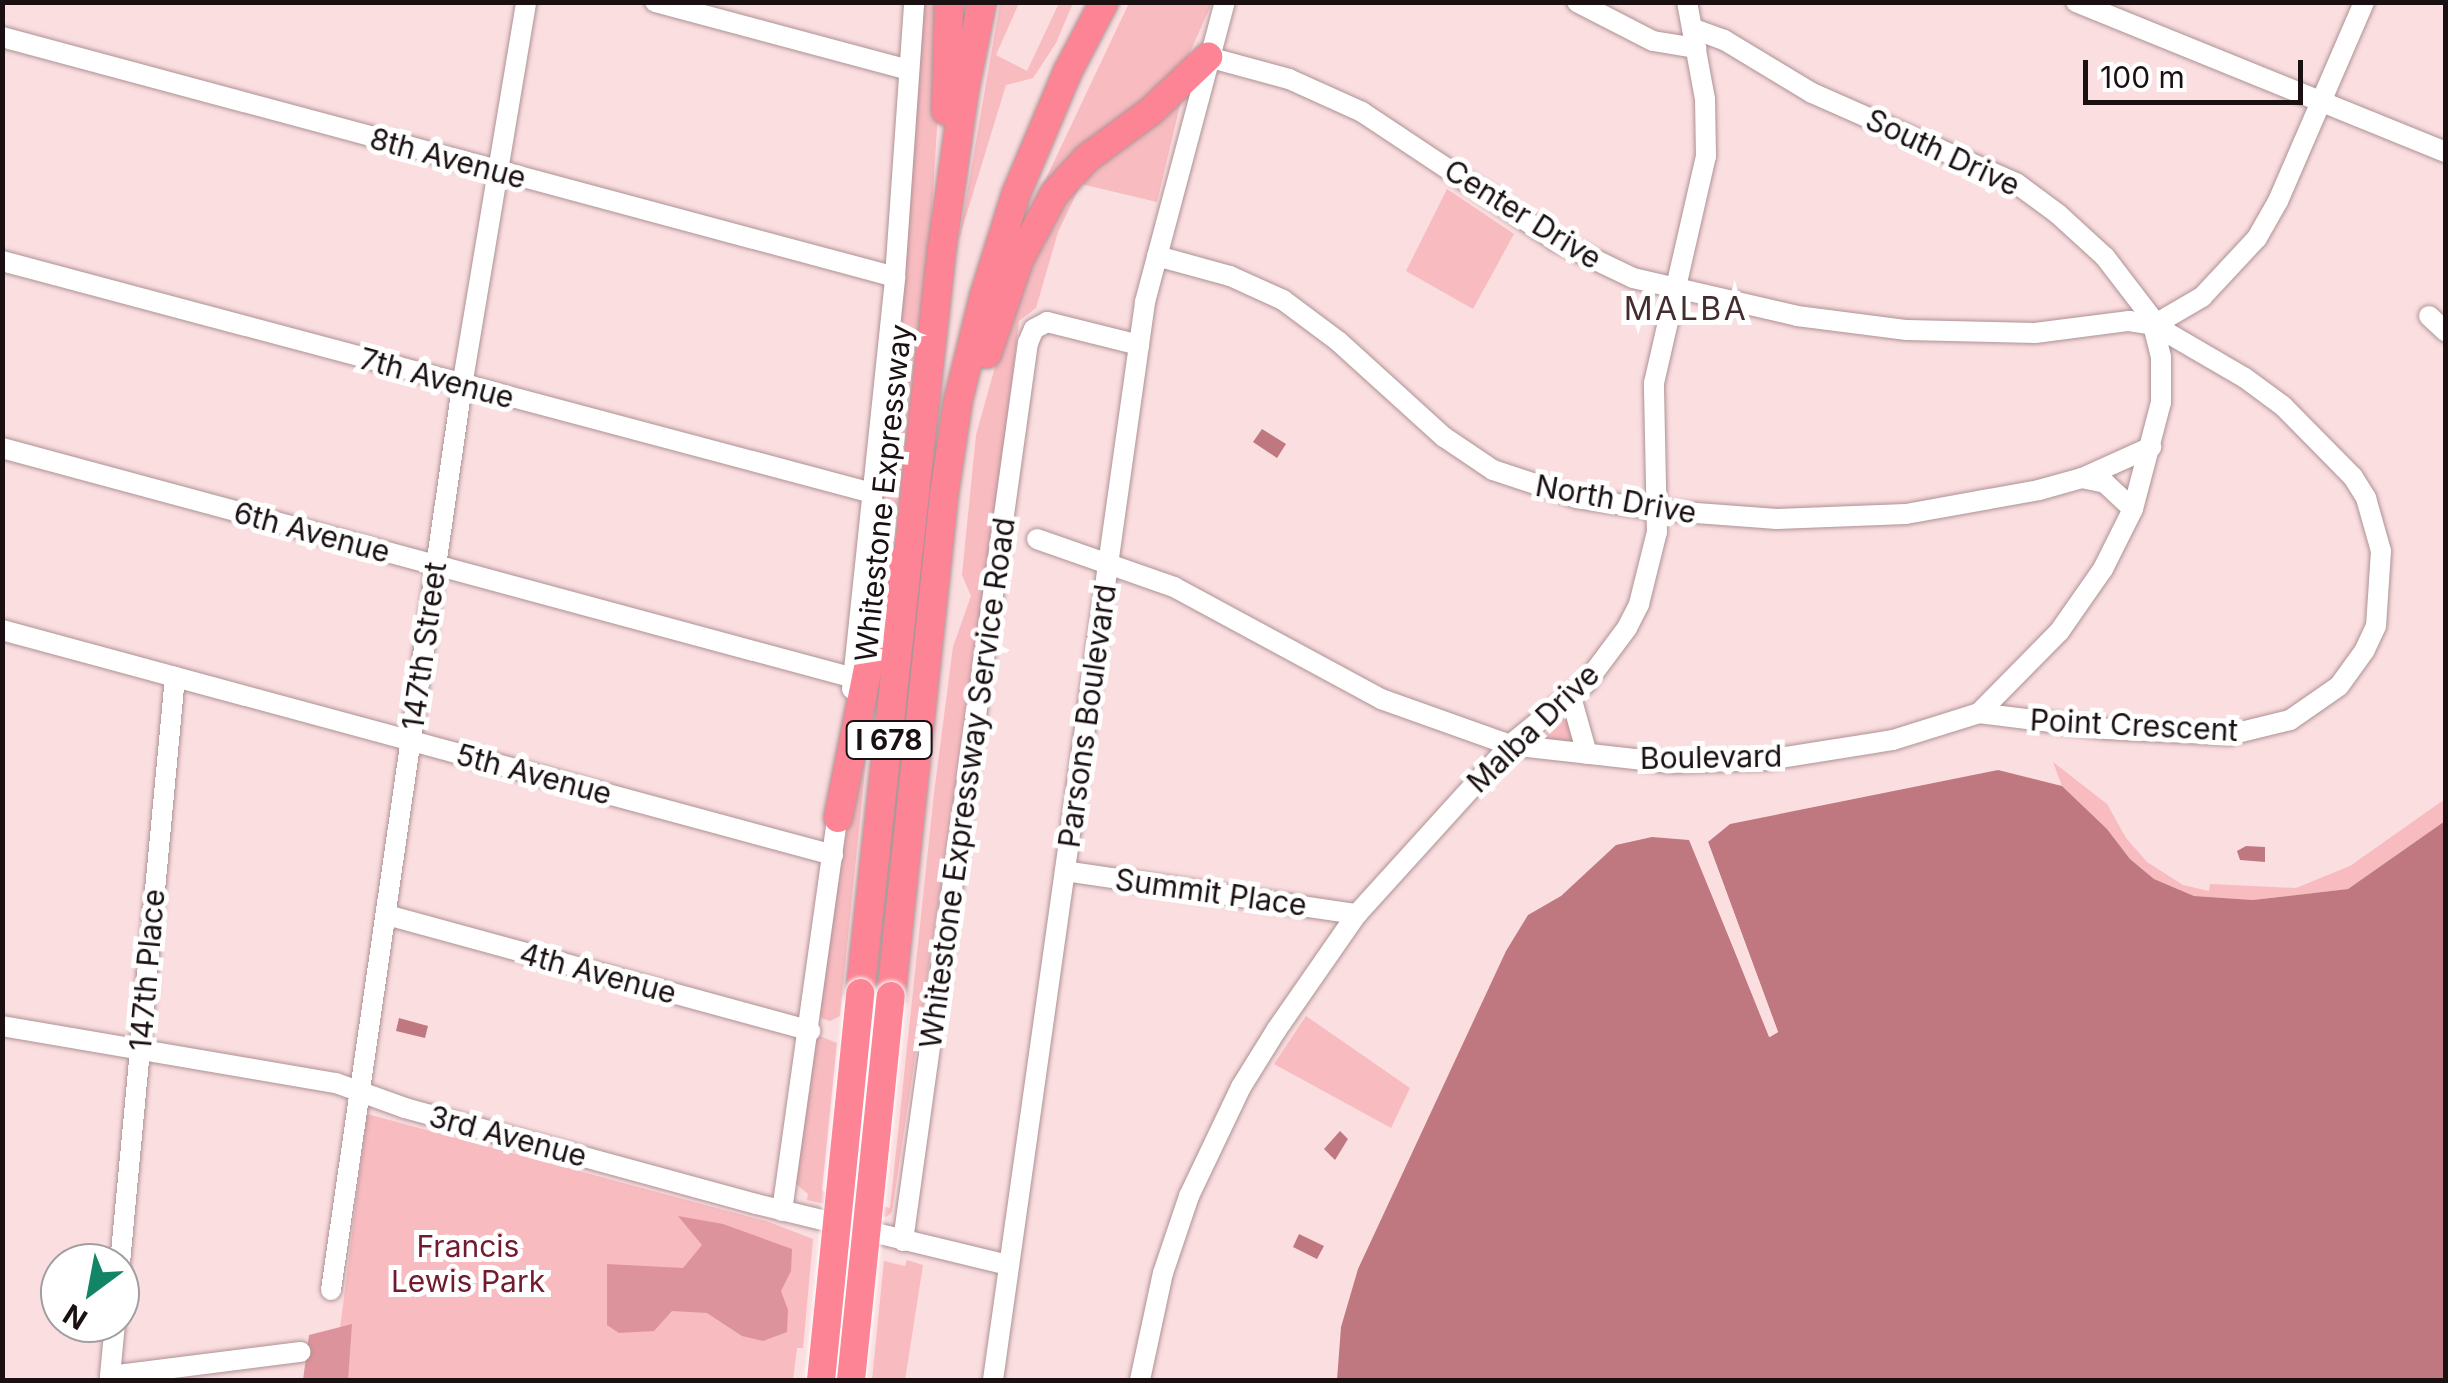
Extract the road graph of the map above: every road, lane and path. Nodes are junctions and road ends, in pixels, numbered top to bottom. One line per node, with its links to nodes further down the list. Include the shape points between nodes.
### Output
1 (526, 2): 21 (street, 147th Street)
2 (655, 2): 17 (street)
3 (914, 2): 17 (street)
4 (949, 2): 23 (highway)
5 (974, 2): 18 (highway)
6 (982, 2): 18 (highway, Whitestone Expressway / I 678)
7 (1081, 2): 22 (highway, via 1028,141)
8 (1104, 2): 22 (highway, Whitestone Expressway / I 678, via 1046,120)
9 (1225, 2): 16 (street)
10 (1577, 2): 15 (street, South Drive, via 1653,41)
11 (1687, 2): 15 (street, Malba Drive)
12 (2076, 2): 19 (street)
13 (2364, 2): 19 (street)
14 (2, 37): 21 (street, 8th Avenue)
15 (1695, 38): 27 (street, Malba Drive, via 1706,156); 29 (street, South Drive, via 1734,46 1812,93 2016,184 2114,266)
16 (1208, 56): 24 (street, Parsons Boulevard); 27 (street, Center Drive, via 1348,105 1568,248 1616,272); 43 (highway, via 1151,111 1082,162 1035,224 987,352)
17 (908, 70): 26 (street)
18 (964, 87): 23 (highway, Whitestone Expressway / I 678)
19 (2322, 99): 20 (street); 29 (street, via 2256,238 2202,297)
20 (2446, 152)
21 (500, 172): 26 (street, 8th Avenue); 32 (street, 147th Street)
22 (999, 246): 43 (highway, Whitestone Expressway / I 678, via 958,401)
23 (942, 248): 36 (highway, Whitestone Expressway / I 678)
24 (1157, 256): 31 (street, Parsons Boulevard); 39 (street, North Drive, via 1230,276 1293,306 1444,437 1493,470 1577,498)
25 (2, 261): 32 (street, 7th Avenue)
26 (895, 277): 37 (street)
27 (1673, 288): 29 (street, Center Drive, via 1796,316 1907,330); 39 (street, Malba Drive, via 1652,412)
28 (2429, 316): 30 (street)
29 (2154, 325): 33 (street, Boulevard, via 2162,382); 48 (street, Point Crescent, via 2270,396 2360,488 2381,551 2380,598 2365,650 2322,701 2260,731 2149,732)
30 (2446, 332)
31 (1139, 345): 41 (street, Parsons Boulevard); 62 (street, Whitestone Expressway Service Road, via 1052,323 1037,326 1027,348)
32 (462, 386): 37 (street, 7th Avenue); 42 (street, 147th Street)
33 (2151, 447): 35 (street, North Drive); 38 (street, Boulevard)
34 (2, 448): 42 (street, 6th Avenue)
35 (2082, 478): 38 (street, via 2105,483); 39 (street, North Drive, via 1906,514 1777,519)
36 (916, 487): 52 (highway, via 877,626); 68 (highway, Whitestone Expressway / I 678, bridge)
37 (872, 493): 46 (street)
38 (2133, 508): 48 (street, Boulevard, via 2103,569 2059,632)
39 (1656, 510): 47 (street, Malba Drive, via 1654,553 1639,604)
40 (1037, 539): 41 (street, Boulevard)
41 (1110, 562): 50 (street, Boulevard, via 1189,594 1403,709); 54 (street, Parsons Boulevard)
42 (436, 565): 46 (street, 6th Avenue); 49 (street, 147th Street)
43 (935, 575): 69 (highway, Whitestone Expressway / I 678, bridge)
44 (2, 630): 45 (street, 5th Avenue)
45 (175, 677): 49 (street, 5th Avenue); 59 (street, 147th Place)
46 (854, 678): 52 (street)
47 (1571, 697): 50 (street, Malba Drive); 51 (street)
48 (1979, 713): 51 (street, Boulevard, via 1893,740 1768,760 1670,764)
49 (411, 740): 53 (street, 5th Avenue); 56 (street, 147th Street)
50 (1510, 746): 51 (street, Boulevard); 55 (street, Malba Drive)
51 (1587, 754)
52 (838, 818): 53 (street)
53 (833, 855): 58 (street)
54 (1064, 871): 55 (street, Summit Place); 64 (street, Parsons Boulevard)
55 (1357, 914): 71 (street, Malba Drive, via 1276,1028 1204,1158 1168,1253)
56 (387, 915): 58 (street, 4th Avenue); 60 (street, 147th Street)
57 (2, 1026): 59 (street, 3rd Avenue)
58 (810, 1031): 61 (street)
59 (139, 1049): 60 (street, 3rd Avenue); 63 (street, 147th Place)
60 (360, 1092): 61 (street, 3rd Avenue); 65 (street, 147th Street)
61 (782, 1211): 62 (street, 3rd Avenue)
62 (903, 1242): 64 (street, 3rd Avenue)
63 (122, 1243)
64 (1009, 1265): 70 (street, Parsons Boulevard)
65 (332, 1290)
66 (113, 1343): 67 (street, via 110,1376)
67 (300, 1352)
68 (821, 1380)
69 (851, 1380)
70 (992, 1380)
71 (1140, 1380)

